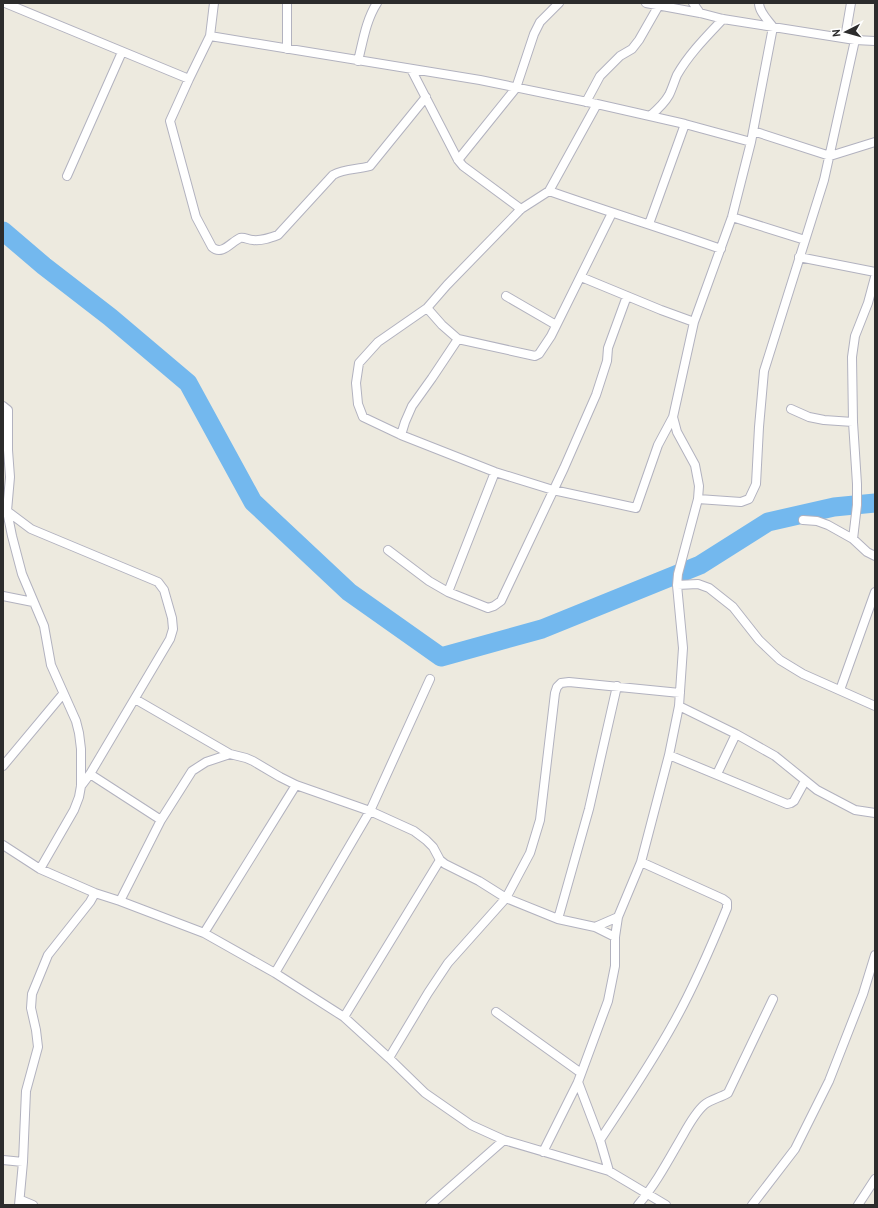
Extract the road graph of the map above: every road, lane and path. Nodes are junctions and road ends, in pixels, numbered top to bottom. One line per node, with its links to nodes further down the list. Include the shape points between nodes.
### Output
1 (5, 3): 19 (street)
2 (214, 3): 14 (street)
3 (288, 3): 18 (street)
4 (377, 3): 20 (street, via 372,11)
5 (559, 3): 23 (street, via 540,22)
6 (646, 3): 10 (street)
7 (693, 3): 11 (street)
8 (760, 3): 13 (street, via 762,13)
9 (851, 3): 15 (street)
10 (659, 6): 11 (street); 25 (street, via 639,40 600,76)
11 (700, 13): 12 (street)
12 (723, 19): 13 (street); 27 (street, via 702,41 677,75 668,97)
13 (773, 27): 15 (street); 29 (street)
14 (210, 36): 18 (street); 22 (street)
15 (845, 38): 16 (street)
16 (855, 40): 17 (street); 32 (street)
17 (875, 41)
18 (288, 49): 20 (street)
19 (122, 52): 22 (street); 34 (street)
20 (358, 61): 21 (street)
21 (411, 70): 23 (street); 24 (street)
22 (189, 79): 24 (street, via 170,121 196,217 216,250 221,250 243,237 253,240 278,235 332,175 339,171 370,166)
23 (516, 88): 25 (street); 33 (street)
24 (426, 97): 33 (street)
25 (586, 102): 26 (street)
26 (597, 104): 27 (street); 35 (street)
27 (650, 116): 28 (street)
28 (685, 124): 30 (street); 39 (street)
29 (753, 131): 30 (street); 32 (street)
30 (750, 142): 38 (street)
31 (875, 142): 32 (street)
32 (830, 156): 40 (street)
33 (458, 160): 36 (street, via 468,171)
34 (67, 176)
35 (548, 190): 36 (street); 37 (street)
36 (521, 209): 48 (street)
37 (612, 213): 39 (street); 44 (street)
38 (732, 217): 40 (street); 41 (street)
39 (649, 224): 41 (street)
40 (805, 240): 42 (street)
41 (721, 249): 49 (street)
42 (799, 257): 43 (street); 59 (street, via 764,371 756,484 753,492 749,499 741,502)
43 (875, 272)
44 (581, 277): 47 (street); 50 (street)
45 (875, 277): 55 (street, via 855,336 852,357)
46 (506, 296): 50 (street)
47 (627, 296): 49 (street); 58 (street, via 608,348 607,361 596,395)
48 (427, 308): 51 (street); 56 (street, via 378,342 359,363 356,383 358,404 363,417)
49 (694, 322): 54 (street)
50 (556, 325): 51 (street, via 539,354 535,356)
51 (458, 339): 56 (street, via 412,406)
52 (3, 406): 60 (street, via 8,410 10,478)
53 (791, 409): 55 (street, via 809,417)
54 (673, 417): 58 (street, via 658,445 636,508); 59 (street, via 695,465)
55 (853, 422): 64 (street, via 857,505)
56 (401, 435): 57 (street)
57 (495, 472): 58 (street); 68 (street)
58 (553, 490): 68 (street, via 501,601 488,608)
59 (698, 499): 67 (street)
60 (7, 511): 63 (street); 77 (street, via 31,529 158,582 164,590 173,629 170,640)
61 (803, 520): 64 (street, via 822,523)
62 (3, 533): 63 (street)
63 (12, 536): 71 (street)
64 (853, 539): 66 (street)
65 (388, 550): 68 (street)
66 (875, 556)
67 (677, 585): 74 (street, via 698,584 709,588 734,607 780,660 803,674); 75 (street, via 683,648)
68 (448, 592)
69 (875, 592): 74 (street)
70 (3, 596): 71 (street)
71 (33, 602): 76 (street, via 44,626 51,665)
72 (430, 679): 89 (street)
73 (616, 686): 75 (street); 97 (street, via 569,682 561,683 557,687 540,820 530,853); 100 (street, via 589,809)
74 (840, 690): 79 (street)
75 (680, 693): 78 (street)
76 (63, 694): 83 (street); 88 (street, via 79,733)
77 (134, 699): 81 (street); 84 (street)
78 (679, 706): 80 (street); 82 (street)
79 (875, 706)
80 (736, 734): 85 (street); 86 (street, via 775,756)
81 (230, 754): 87 (street, via 253,761); 91 (street, via 206,762 192,771)
82 (669, 754): 85 (street); 94 (street)
83 (3, 766)
84 (90, 774): 88 (street); 91 (street)
85 (717, 774): 86 (street, via 787,804 794,801)
86 (805, 781): 90 (street, via 855,810)
87 (296, 785): 89 (street); 102 (street)
88 (81, 786): 95 (street, via 74,810)
89 (370, 810): 93 (street, via 414,831 433,847); 105 (street)
90 (875, 812)
91 (161, 820): 98 (street)
92 (4, 848): 95 (street)
93 (440, 860): 97 (street); 108 (street)
94 (640, 862): 99 (street); 113 (street, via 723,899 727,908 706,958 673,1024)
95 (40, 869): 96 (street)
96 (95, 893): 98 (street); 116 (street, via 48,955 32,994 31,1008 38,1047 26,1091)
97 (506, 898): 100 (street); 109 (street, via 448,963)
98 (120, 901): 102 (street)
99 (618, 917): 101 (street); 103 (street)
100 (558, 919): 101 (street)
101 (595, 927): 103 (street)
102 (204, 933): 105 (street)
103 (615, 937): 110 (street, via 615,966 608,1001)
104 (875, 955): 125 (street, via 863,994 826,1088 795,1149)
105 (275, 974): 108 (street)
106 (773, 999): 119 (street, via 728,1093 703,1106)
107 (496, 1012): 110 (street)
108 (344, 1017): 109 (street)
109 (389, 1058): 112 (street, via 425,1093 471,1124)
110 (581, 1073): 111 (street)
111 (578, 1082): 113 (street); 114 (street)
112 (504, 1140): 114 (street); 122 (street)
113 (600, 1140): 117 (street)
114 (543, 1152): 117 (street)
115 (3, 1160): 116 (street)
116 (23, 1162): 120 (street)
117 (609, 1171): 119 (street)
118 (875, 1180): 126 (street)
119 (648, 1194): 123 (street); 124 (street)
120 (20, 1203): 121 (street)
121 (33, 1205)
122 (430, 1205)
123 (638, 1205)
124 (666, 1205)
125 (752, 1205)
126 (858, 1205)

